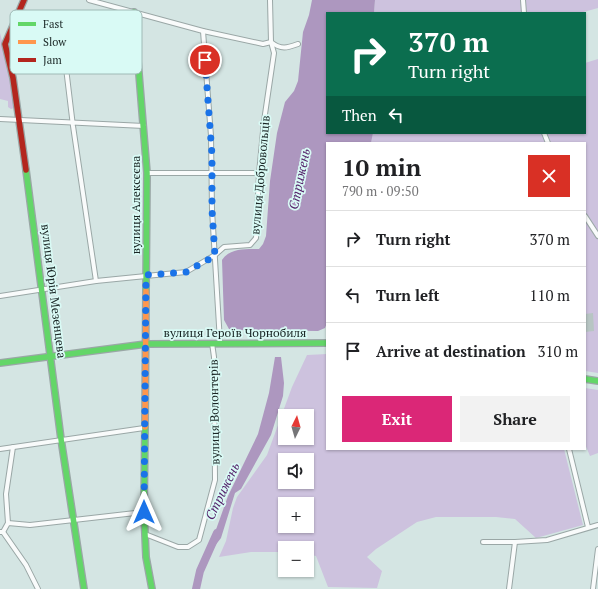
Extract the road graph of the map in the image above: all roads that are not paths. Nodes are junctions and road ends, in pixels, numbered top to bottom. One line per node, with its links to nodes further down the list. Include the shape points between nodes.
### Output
1 (24, 0): 5 (street, вулиця Юрія Мезенцева)
2 (89, 0): 6 (street)
3 (270, 0): 11 (street, вулиця Добровольців)
4 (523, 0): 7 (street)
5 (20, 10)
6 (126, 10)
7 (524, 12)
8 (142, 14): 9 (street)
9 (203, 31): 11 (street, via 263,44); 21 (street)
10 (10, 32): 13 (street, вулиця Юрія Мезенцева, via 5,44)
11 (271, 42): 12 (street, via 278,47 287,48); 23 (street, вулиця Добровольців, via 274,52)
12 (298, 44)
13 (10, 66)
14 (11, 74): 18 (street, вулиця Юрія Мезенцева)
15 (67, 74): 19 (street)
16 (139, 74): 20 (street, вулиця Алексєєва)
17 (0, 119): 18 (street)
18 (18, 121): 19 (street); 29 (street, вулиця Юрія Мезенцева)
19 (72, 123): 20 (street); 28 (street)
20 (144, 126): 22 (street, вулиця Алексєєва)
21 (211, 172): 22 (street); 23 (street); 26 (street)
22 (147, 173): 27 (street, вулиця Алексєєва)
23 (259, 173): 26 (street, вулиця Добровольців, via 256,238 250,245 224,247)
24 (586, 218): 25 (street)
25 (598, 236)
26 (215, 256): 27 (street, вулиця Добровольців, via 186,272); 32 (street)
27 (146, 275): 28 (street, вулиця Добровольців); 34 (street, вулиця Алексєєва)
28 (96, 281): 29 (street, вулиця Добровольців)
29 (43, 289): 30 (street, вулиця Добровольців); 35 (street, вулиця Юрія Мезенцева)
30 (0, 296)
31 (212, 342): 32 (street, вулиця Героїв Чорнобиля); 34 (street, вулиця Героїв Чорнобиля); 51 (street, вулиця Волонтерів, via 215,480 199,540 188,547 178,547)
32 (220, 342): 33 (street, вулиця Героїв Чорнобиля)
33 (326, 343)
34 (146, 344): 35 (street, вулиця Героїв Чорнобиля); 39 (street, вулиця Алексєєва)
35 (51, 356): 36 (street, вулиця Героїв Чорнобиля); 40 (street, вулиця Юрія Мезенцева)
36 (0, 363)
37 (586, 379): 38 (street)
38 (598, 381)
39 (144, 428): 40 (street); 44 (street, вулиця Алексєєва)
40 (61, 439): 41 (street); 45 (street, вулиця Юрія Мезенцева)
41 (13, 447): 42 (street); 46 (street, via 6,494)
42 (0, 449)
43 (570, 450): 48 (street)
44 (144, 512): 45 (street); 51 (street, вулиця Алексєєва)
45 (73, 520): 46 (street, via 30,525); 56 (street, вулиця Юрія Мезенцева)
46 (8, 523): 50 (street)
47 (597, 525): 48 (street); 49 (street)
48 (588, 528): 53 (street, via 547,540)
49 (598, 530)
50 (2, 532): 55 (street, via 26,565)
51 (145, 534): 57 (street, вулиця Алексєєва)
52 (483, 542): 53 (street)
53 (515, 542): 58 (street)
54 (598, 549): 59 (street)
55 (38, 589)
56 (84, 589)
57 (152, 589)
58 (509, 589)
59 (593, 589)

